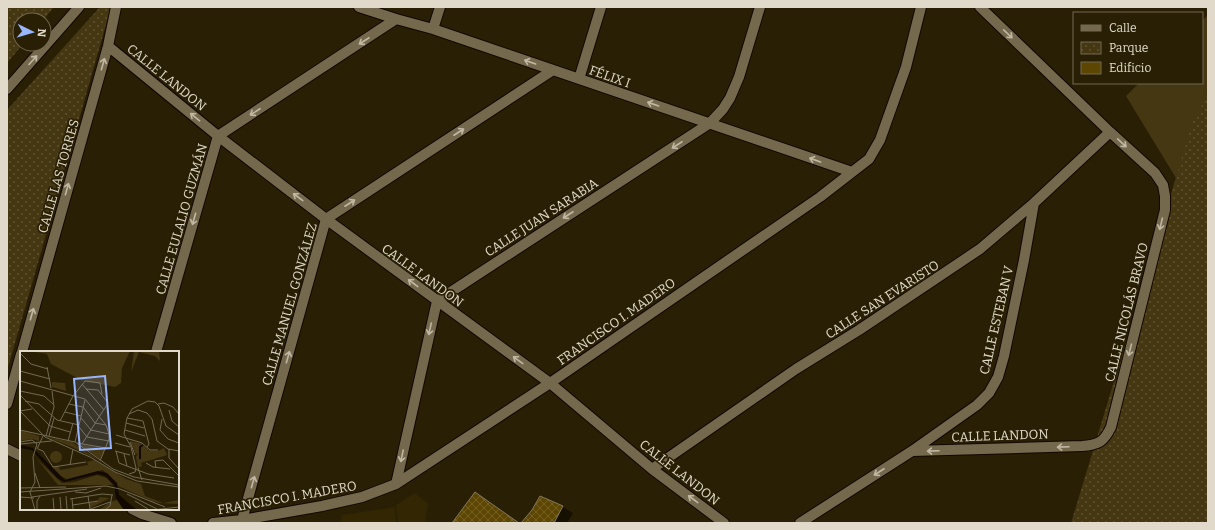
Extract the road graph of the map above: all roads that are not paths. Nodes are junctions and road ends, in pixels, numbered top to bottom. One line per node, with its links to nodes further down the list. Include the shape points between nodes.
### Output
1 (79, 7): 14 (street, one-way to 1)
2 (116, 7): 11 (street, CALLE LAS TORRES)
3 (359, 7): 9 (street, FÉLIX I)
4 (440, 7): 10 (street)
5 (601, 7): 13 (street)
6 (760, 7): 15 (street, CALLE JUAN SARABIA, via 730,98)
7 (921, 7): 18 (street, FRANCISCO I. MADERO, via 906,67 880,140 869,159)
8 (980, 7): 16 (street, one-way to 16)
9 (396, 19): 10 (street, FÉLIX I); 17 (street, CALLE EULALIO GUZMÁN, one-way to 17)
10 (433, 29): 12 (street, FÉLIX I, one-way to 10)
11 (108, 46): 17 (street, CALLE LANDON, one-way to 11); 22 (street, CALLE LAS TORRES, one-way to 11)
12 (553, 70): 13 (street, FÉLIX I); 20 (street, CALLE MANUEL GONZÁLEZ, one-way to 12)
13 (579, 79): 15 (street, FÉLIX I, one-way to 13)
14 (7, 89)
15 (710, 123): 18 (street, FÉLIX I, one-way to 15); 21 (street, CALLE JUAN SARABIA, one-way to 21)
16 (1110, 132): 19 (street, CALLE SAN EVARISTO); 27 (street, CALLE NICOLÁS BRAVO, one-way to 27, via 1155,173 1163,185 1165,210 1111,427)
17 (218, 136): 20 (street, CALLE LANDON, one-way to 17); 23 (street, CALLE EULALIO GUZMÁN, one-way to 23)
18 (852, 172): 25 (street, FRANCISCO I. MADERO, via 820,197)
19 (1034, 203): 29 (street, CALLE ESTEBAN V, via 1017,298 998,377 989,393 977,404); 31 (street, CALLE SAN EVARISTO, via 980,249 796,369)
20 (326, 219): 21 (street, CALLE LANDON, one-way to 20); 34 (street, CALLE MANUEL GONZÁLEZ, one-way to 20)
21 (436, 301): 25 (street, CALLE LANDON, one-way to 21); 32 (street, one-way to 32)
22 (22, 351)
23 (156, 351)
24 (20, 357): 26 (street, CALLE LAS TORRES)
25 (550, 383): 31 (street, CALLE LANDON); 32 (street, FRANCISCO I. MADERO)
26 (7, 404)
27 (1102, 441): 29 (street, CALLE LANDON, one-way to 29, via 1082,446)
28 (7, 449): 30 (street)
29 (912, 451): 38 (street, one-way to 38)
30 (20, 456)
31 (652, 469): 37 (street, CALLE LANDON, one-way to 31)
32 (396, 484): 34 (street, FRANCISCO I. MADERO, via 362,497)
33 (134, 510): 35 (street)
34 (242, 520): 36 (street, FRANCISCO I. MADERO)
35 (171, 523)
36 (212, 523)
37 (724, 523)
38 (800, 523)

